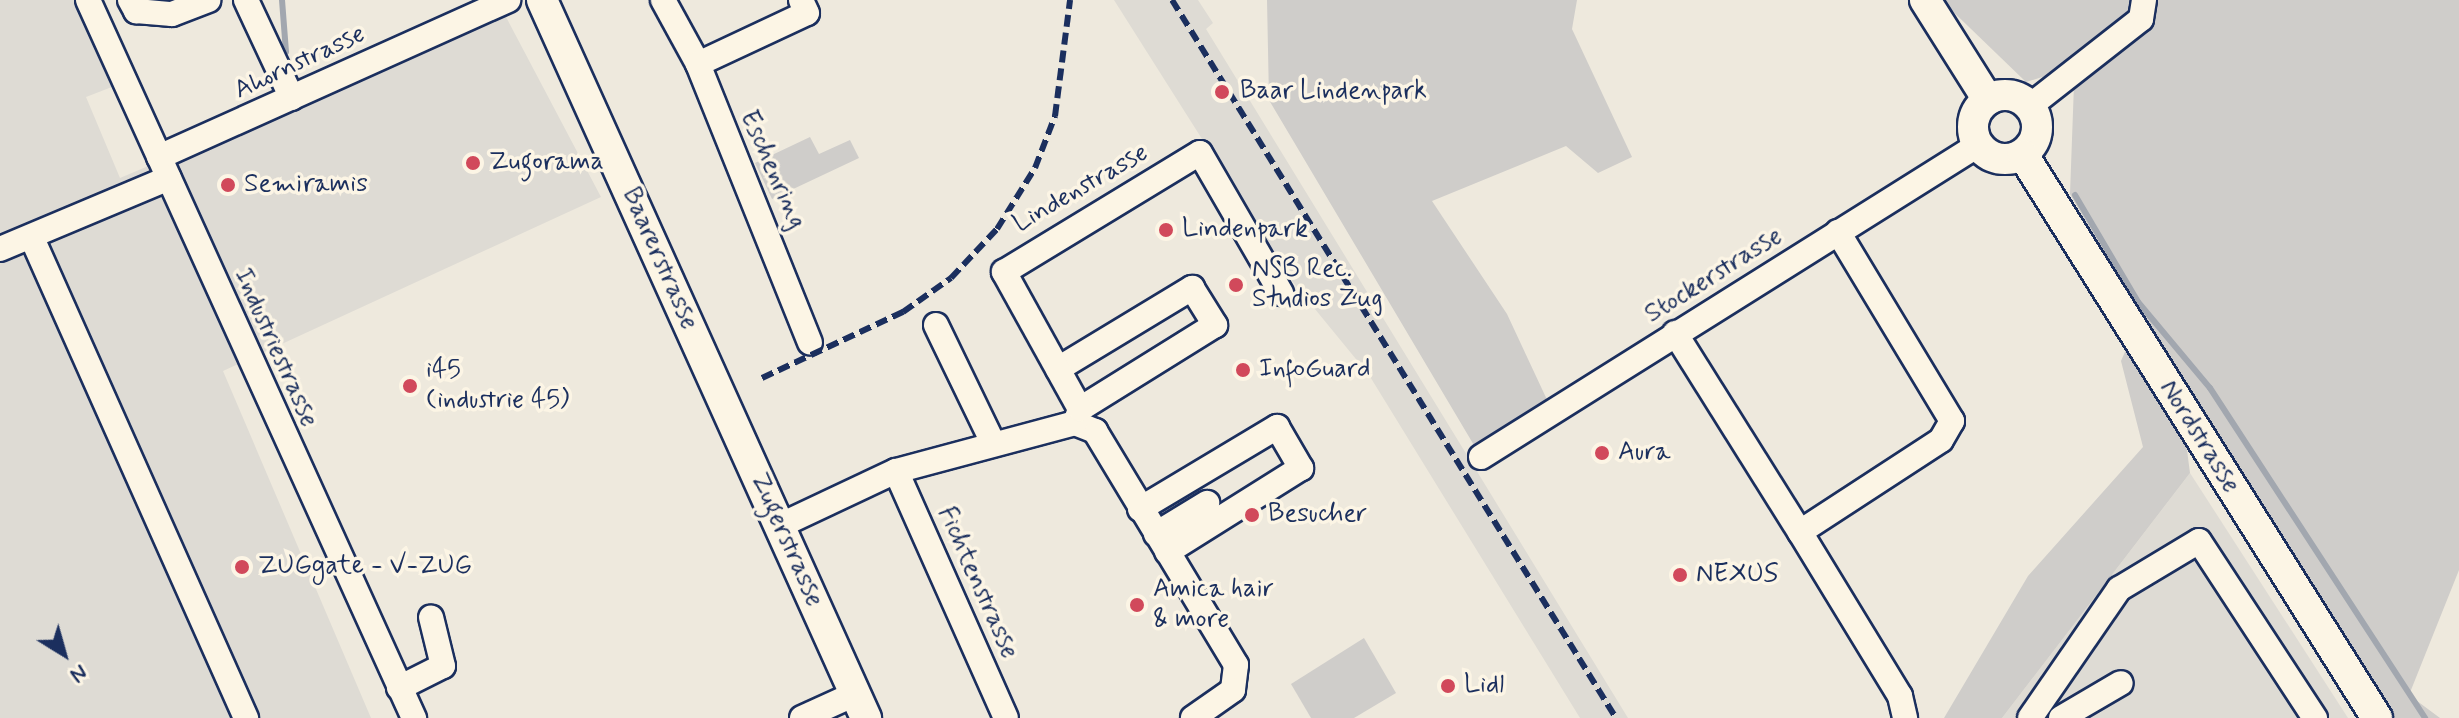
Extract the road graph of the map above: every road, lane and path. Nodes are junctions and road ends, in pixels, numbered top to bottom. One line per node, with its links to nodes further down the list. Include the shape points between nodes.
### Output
1 (88, 0): 17 (street, Industriestrasse)
2 (130, 0): 3 (street, via 136,11 172,14)
3 (208, 0)
4 (246, 0): 12 (street)
5 (508, 0): 12 (street, Ahornstrasse)
6 (542, 0): 26 (main road, Baarerstrasse)
7 (663, 0): 11 (street, Eschenring)
8 (801, 0): 11 (street, via 807,13)
9 (1925, 0): 13 (main road)
10 (2144, 0): 14 (street, via 2141,19)
11 (698, 64): 24 (street, Eschenring)
12 (292, 98): 17 (street, Ahornstrasse)
13 (1988, 100): 14 (main road, via 2006,95); 15 (main road, via 1974,118)
14 (2030, 106): 16 (main road, via 2038,127)
15 (1978, 145): 16 (main road, via 2001,159); 18 (street, Stockerstrasse)
16 (2023, 155): 49 (main road, Nordstrasse)
17 (164, 168): 19 (street, Ahornstrasse); 38 (street, Industriestrasse)
18 (1838, 232): 23 (street, Stockerstrasse); 34 (street, via 1952,421 1941,440)
19 (32, 238): 20 (street, Ahornstrasse); 40 (street)
20 (0, 249)
21 (1281, 293): 25 (street, Lindenstrasse, via 1200,153 1004,272)
22 (936, 325): 28 (street)
23 (1675, 333): 29 (street, Stockerstrasse); 34 (street)
24 (810, 342)
25 (1058, 369): 27 (street, Lindenstrasse); 27 (street, via 1192,288 1215,325)
26 (716, 386): 33 (main road, Zugerstrasse)
27 (1078, 416): 28 (street); 32 (street, Lindenstrasse, via 1095,431)
28 (992, 441): 30 (street)
29 (1481, 457)
30 (896, 471): 33 (street); 43 (street, Fichtenstrasse)
31 (1207, 503): 35 (street)
32 (1140, 509): 35 (street, Lindenstrasse); 35 (street, via 1277,427 1301,468)
33 (779, 526): 39 (main road, Zugerstrasse)
34 (1800, 532): 45 (street, via 1900,696)
35 (1162, 543): 44 (street, Lindenstrasse, via 1238,678 1224,700)
36 (431, 617): 38 (street, via 443,666)
37 (2121, 683): 47 (street)
38 (399, 688): 41 (street, Industriestrasse)
39 (860, 706): 42 (street, Zugerstrasse)
40 (246, 718)
41 (414, 718)
42 (802, 718)
43 (1006, 718)
44 (1193, 718)
45 (1905, 718)
46 (2030, 718): 48 (street, via 2119,589 2186,542 2199,541)
47 (2061, 718)
48 (2315, 718)
49 (2377, 718)

